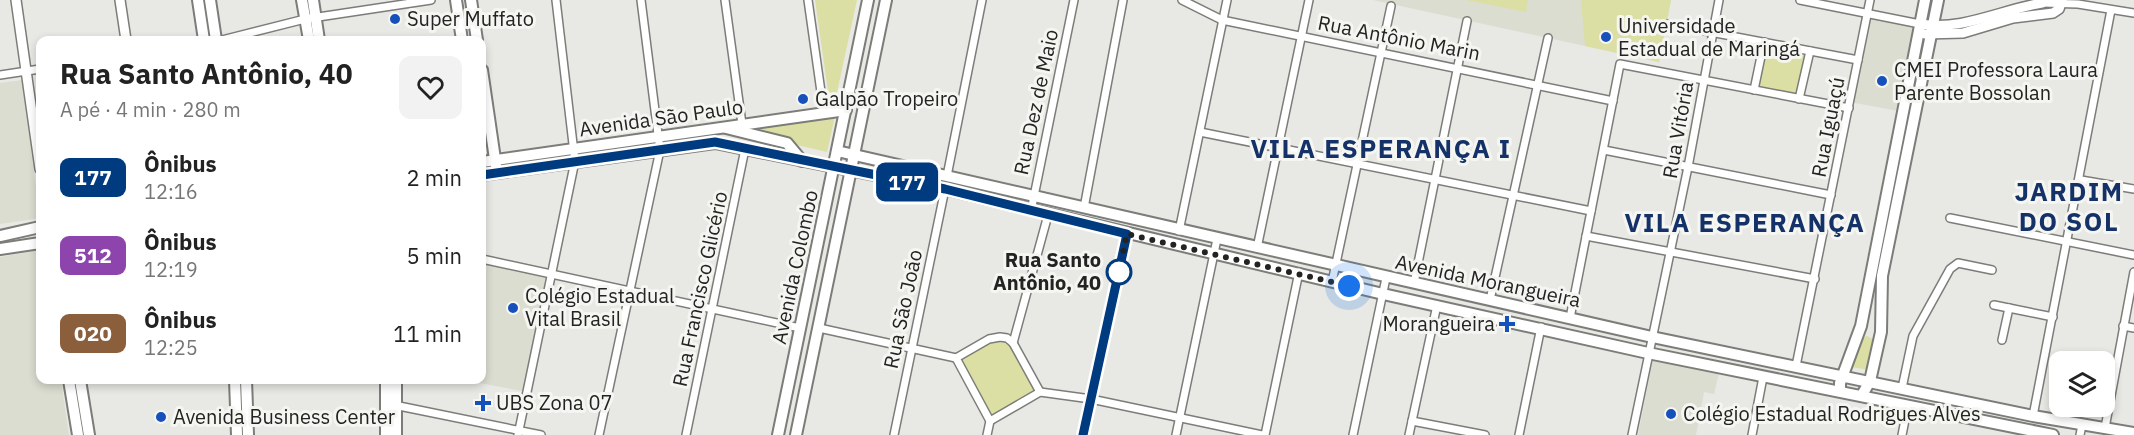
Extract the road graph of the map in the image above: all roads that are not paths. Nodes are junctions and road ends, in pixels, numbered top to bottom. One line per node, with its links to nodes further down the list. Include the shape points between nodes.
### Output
1 (16, 0): 58 (street)
2 (120, 0): 41 (street)
3 (198, 0): 42 (main road)
4 (210, 0): 43 (main road)
5 (302, 0): 33 (main road)
6 (313, 0): 33 (main road)
7 (430, 0): 33 (street)
8 (456, 0): 47 (main road)
9 (471, 0): 48 (main road)
10 (556, 0): 76 (street)
11 (641, 0): 73 (street)
12 (725, 0): 70 (street)
13 (808, 0): 69 (street)
14 (868, 0): 51 (main road, Avenida Colombo)
15 (886, 0): 54 (main road, Avenida Colombo)
16 (982, 0): 92 (street)
17 (1074, 0): 99 (street, Rua Dez de Maio)
18 (1124, 0): 101 (street)
19 (1182, 0): 34 (street, Rua Antônio Marin)
20 (1227, 0): 34 (street)
21 (1309, 0): 40 (street)
22 (1719, 0): 39 (street, Rua Vitória)
23 (1800, 0): 31 (street)
24 (1870, 0): 31 (street, Rua Iguaçú)
25 (1925, 0): 37 (main road)
26 (1938, 0): 38 (main road)
27 (2062, 1): 28 (street); 30 (street); 38 (street, via 2052,13 2013,18 1963,33)
28 (2043, 2): 38 (street)
29 (1391, 6): 52 (street)
30 (2111, 10): 32 (street); 94 (street)
31 (1867, 13): 37 (street); 55 (street, Rua Iguaçú)
32 (2134, 13)
33 (310, 18): 44 (street); 45 (main road); 46 (main road)
34 (1222, 20): 40 (street, Rua Antônio Marin); 72 (street)
35 (1467, 21): 56 (street)
36 (1668, 24): 39 (street)
37 (1919, 29): 38 (street); 100 (main road)
38 (1932, 31): 102 (main road)
39 (1713, 32): 50 (street); 60 (street, Rua Vitória)
40 (1301, 35): 52 (street, Rua Antônio Marin); 75 (street)
41 (125, 36)
42 (203, 36)
43 (215, 36)
44 (238, 36)
45 (309, 36)
46 (317, 36)
47 (461, 36)
48 (476, 36)
49 (1548, 38): 61 (street)
50 (1764, 42): 53 (street); 62 (street)
51 (858, 51): 54 (main road); 68 (main road, Avenida Colombo)
52 (1380, 51): 56 (street, Rua Antônio Marin); 86 (street)
53 (1810, 51): 55 (street); 64 (street)
54 (875, 55): 66 (main road, Avenida Colombo)
55 (1858, 60): 67 (street, Rua Iguaçú)
56 (1458, 67): 61 (street, Rua Antônio Marin); 93 (street)
57 (36, 70): 58 (street)
58 (27, 71): 59 (street); 74 (street)
59 (0, 75)
60 (1703, 82): 62 (street); 65 (street, via 1620,64); 88 (street, Rua Vitória)
61 (1536, 83): 65 (street, Rua Antônio Marin); 97 (street)
62 (1754, 90): 64 (street)
63 (486, 98): 82 (main road)
64 (1799, 99): 67 (street)
65 (1613, 101): 79 (street)
66 (864, 108): 68 (main road, Avenida São Paulo); 81 (main road, Avenida Colombo)
67 (1849, 108): 98 (street, Rua Iguaçú)
68 (846, 110): 69 (main road, Avenida São Paulo); 80 (main road, Avenida Colombo)
69 (824, 113): 70 (main road, Avenida São Paulo)
70 (742, 124): 71 (main road, Avenida São Paulo)
71 (720, 127): 73 (main road, Avenida São Paulo); 85 (main road, via 788,143)
72 (1200, 132): 75 (street); 108 (street)
73 (660, 136): 76 (main road, Avenida São Paulo); 78 (street)
74 (36, 139)
75 (1278, 147): 86 (street); 116 (street)
76 (574, 148): 82 (main road, Avenida São Paulo); 84 (street)
77 (745, 149): 78 (main road, Avenida São Paulo, via 715,142); 85 (main road, Avenida São Paulo); 138 (street, Rua Francisco Glicério)
78 (660, 150): 84 (main road, Avenida São Paulo); 132 (street)
79 (1604, 150): 88 (street); 104 (street)
80 (837, 151): 81 (main road, Avenida Morangueira); 87 (main road, Avenida Colombo)
81 (855, 155): 89 (main road, Avenida Colombo); 92 (main road, Avenida Morangueira)
82 (495, 160): 83 (main road, Avenida São Paulo); 90 (main road)
83 (486, 161)
84 (575, 161): 90 (main road, Avenida São Paulo); 127 (street)
85 (802, 162): 87 (main road, Avenida São Paulo)
86 (1357, 162): 93 (street); 123 (street)
87 (834, 167): 89 (main road, Avenida Morangueira); 115 (main road, Avenida Colombo)
88 (1688, 167): 98 (street); 119 (street, Rua Vitória)
89 (851, 170): 95 (main road, Avenida Morangueira); 118 (main road, Avenida Colombo)
90 (497, 172): 91 (main road, Avenida São Paulo)
91 (486, 174)
92 (947, 176): 99 (main road, Avenida Morangueira)
93 (1434, 177): 97 (street); 131 (street)
94 (2080, 180): 96 (street); 113 (street)
95 (945, 189): 103 (main road, Avenida Morangueira); 151 (street, Rua São João)
96 (2134, 189)
97 (1513, 195): 104 (street); 134 (street)
98 (1831, 195): 129 (street, Rua Iguaçú)
99 (1034, 196): 101 (main road, Avenida Morangueira); 103 (street, Rua Dez de Maio)
100 (1886, 201): 102 (main road); 146 (main road)
101 (1084, 208): 108 (main road, Avenida Morangueira)
102 (1897, 209): 148 (main road, via 1882,276)
103 (1031, 211): 105 (main road, Avenida Morangueira)
104 (1591, 212): 111 (street)
105 (1048, 215): 109 (main road, Avenida Morangueira); 150 (street)
106 (1950, 218): 113 (street)
107 (36, 228): 110 (main road)
108 (1179, 231): 112 (main road, Avenida Morangueira)
109 (1127, 234): 120 (main road, Avenida Morangueira); 168 (street)
110 (0, 236)
111 (1586, 236): 119 (street); 140 (street)
112 (1217, 239): 116 (main road, Avenida Morangueira); 120 (street)
113 (2068, 242): 121 (street); 139 (street)
114 (36, 244): 117 (main road)
115 (817, 248): 118 (main road); 143 (main road, Avenida Colombo)
116 (1257, 248): 123 (main road, Avenida Morangueira)
117 (0, 249)
118 (836, 251): 144 (main road, Avenida Colombo)
119 (1671, 252): 129 (street); 147 (street, Rua Vitória)
120 (1214, 254): 125 (main road, Avenida Morangueira); 173 (street)
121 (2134, 255)
122 (486, 260): 127 (street)
123 (1335, 267): 128 (main road, Avenida Morangueira); 130 (street)
124 (1992, 270): 164 (street, via 1958,263 1950,269 1913,336)
125 (1299, 272): 130 (main road, Avenida Morangueira); 195 (street)
126 (2134, 272): 141 (street)
127 (551, 276): 132 (street); 178 (street)
128 (1386, 278): 131 (main road, Avenida Morangueira); 133 (street)
129 (1815, 279): 154 (street, Rua Iguaçú)
130 (1332, 282): 133 (main road, Avenida Morangueira)
131 (1414, 283): 134 (main road, Avenida Morangueira)
132 (629, 291): 138 (street); 188 (street)
133 (1383, 294): 136 (main road, Avenida Morangueira); 196 (street)
134 (1490, 300): 140 (main road, Avenida Morangueira)
135 (1994, 304): 137 (street)
136 (1437, 305): 142 (main road, Avenida Morangueira); 175 (street)
137 (2009, 308): 139 (street); 149 (street)
138 (712, 309): 143 (street); 189 (street, Rua Francisco Glicério)
139 (2053, 316): 172 (street)
140 (1570, 318): 147 (main road, Avenida Morangueira)
141 (2123, 326): 145 (street); 176 (street)
142 (1541, 327): 152 (main road, Avenida Morangueira); 199 (street)
143 (800, 328): 171 (main road, Avenida Colombo)
144 (819, 328): 151 (street); 179 (main road, Avenida Colombo)
145 (2134, 328)
146 (1860, 333): 148 (main road, via 1872,334); 155 (main road)
147 (1652, 337): 152 (street, Rua Vitória); 154 (main road, Avenida Morangueira)
148 (1879, 340): 157 (main road)
149 (2002, 340)
150 (1013, 344): 153 (street, via 1007,338 990,339); 166 (street)
151 (912, 348): 153 (street); 191 (street, Rua São João)
152 (1648, 353): 156 (main road, Avenida Morangueira); 200 (street, Rua Vitória)
153 (956, 358): 174 (street)
154 (1791, 369): 155 (main road, Avenida Morangueira)
155 (1843, 376): 157 (main road, Avenida Morangueira); 165 (main road)
156 (1763, 377): 165 (main road, Avenida Morangueira); 201 (street)
157 (1870, 381): 164 (main road, Avenida Morangueira); 167 (main road)
158 (70, 384): 181 (main road)
159 (82, 384): 182 (main road)
160 (235, 384): 183 (main road)
161 (246, 384): 184 (main road)
162 (387, 384): 169 (main road)
163 (395, 384): 169 (main road)
164 (1902, 388): 172 (main road, Avenida Morangueira)
165 (1840, 390): 167 (main road, Avenida Morangueira)
166 (1040, 392): 168 (street); 174 (street)
167 (1862, 395): 170 (main road, Avenida Morangueira)
168 (1091, 399): 173 (street); 193 (street)
169 (391, 404): 178 (street); 185 (main road); 186 (main road)
170 (1908, 405): 202 (street); 203 (main road, Avenida Morangueira)
171 (783, 413): 179 (main road, via 791,419); 190 (main road, Avenida Colombo)
172 (2033, 416): 177 (main road, Avenida Morangueira)
173 (1180, 418): 194 (street); 195 (street)
174 (990, 421): 192 (street)
175 (1413, 421): 197 (street); 198 (street)
176 (2105, 428): 177 (main road, Avenida Morangueira); 180 (main road, Avenida Morangueira)
177 (2081, 430)
178 (518, 433): 187 (street)
179 (796, 433)
180 (2134, 433)
181 (78, 435)
182 (89, 435)
183 (237, 435)
184 (248, 435)
185 (386, 435)
186 (396, 435)
187 (541, 435)
188 (599, 435)
189 (686, 435)
190 (778, 435)
191 (894, 435)
192 (987, 435)
193 (1083, 435)
194 (1176, 435)
195 (1264, 435)
196 (1353, 435)
197 (1409, 435)
198 (1485, 435)
199 (1520, 435)
200 (1632, 435)
201 (1752, 435)
202 (1902, 435)
203 (2053, 435)

